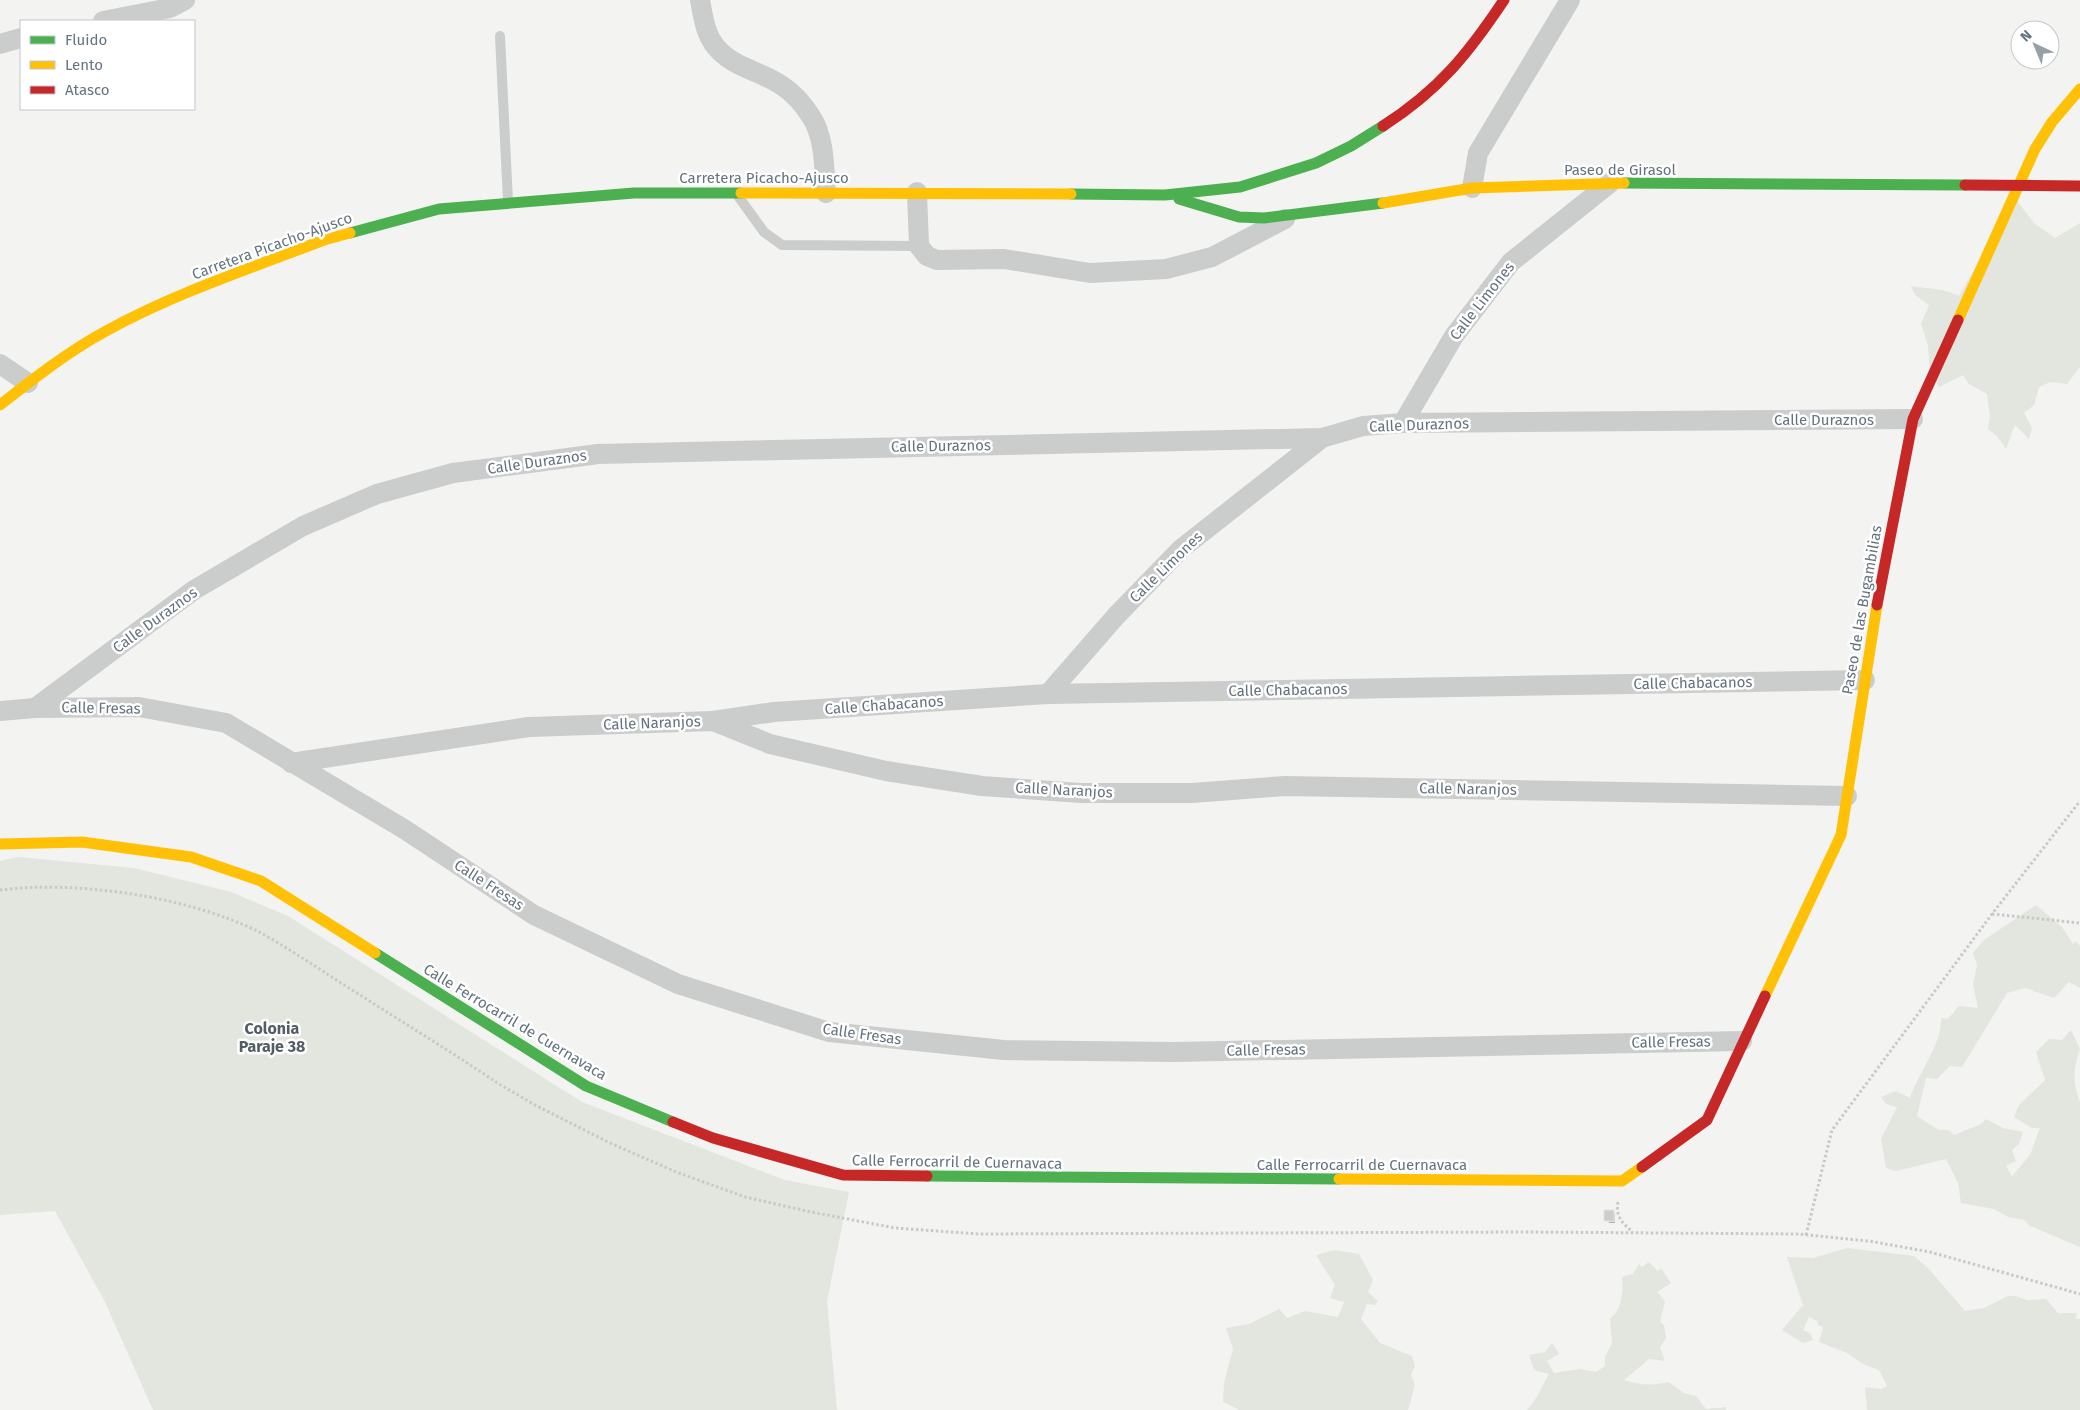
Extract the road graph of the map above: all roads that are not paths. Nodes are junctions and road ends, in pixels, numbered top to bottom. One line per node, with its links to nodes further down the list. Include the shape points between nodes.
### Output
1 (185, 0): 5 (street, via 170,8)
2 (700, 0): 16 (street, via 704,22 715,46 728,59 781,85 799,100 814,120 822,145)
3 (1504, 0): 17 (street, Carretera Picacho-Ajusco, via 1475,44 1446,76 1414,106 1351,146 1316,163 1240,187)
4 (1570, 0): 13 (street, via 1478,153)
5 (108, 20)
6 (500, 36): 18 (lane)
7 (20, 38): 8 (street)
8 (0, 44)
9 (2080, 89): 11 (street, Paseo de las Bugambilias, via 2052,122)
10 (1610, 183): 11 (street, Paseo de Girasol); 13 (street, Paseo de Girasol); 25 (street, Calle Limones, via 1511,262 1454,336)
11 (2018, 185): 12 (street, Paseo de Girasol); 24 (street, Paseo de las Bugambilias)
12 (2080, 186)
13 (1472, 188): 19 (street, Paseo de Girasol)
14 (917, 192): 16 (street, Carretera Picacho-Ajusco); 17 (street, Carretera Picacho-Ajusco); 20 (street)
15 (736, 193): 16 (street, Carretera Picacho-Ajusco); 18 (street, Carretera Picacho-Ajusco, via 634,193); 20 (lane, via 764,232 782,246)
16 (826, 193)
17 (1166, 196): 19 (street, Paseo de Girasol, via 1239,217)
18 (508, 203): 22 (street, Carretera Picacho-Ajusco, via 440,209 324,240 169,300 105,331)
19 (1292, 215): 20 (street, via 1212,257 1166,269 1090,273 1004,259 937,260 927,256)
20 (919, 246)
21 (0, 364): 22 (street)
22 (28, 383): 23 (street, Carretera Picacho-Ajusco)
23 (0, 405)
24 (1913, 419): 25 (street, Calle Duraznos); 27 (street, Paseo de las Bugambilias)
25 (1402, 423): 26 (street, Calle Duraznos, via 1363,426)
26 (1322, 438): 28 (street, Calle Limones, via 1181,548); 29 (street, Calle Duraznos, via 598,454 453,473 377,494 303,526 194,590)
27 (1865, 680): 28 (street, Calle Chabacanos); 33 (street, Paseo de las Bugambilias)
28 (1048, 694): 31 (street, Calle Chabacanos, via 774,712)
29 (35, 708): 30 (street, Calle Fresas); 32 (street, Calle Fresas, via 139,707 226,723)
30 (0, 711)
31 (713, 721): 32 (street, Calle Naranjos, via 529,727); 33 (street, Calle Naranjos, via 770,744 886,771 982,786 1071,792 1192,793 1285,786)
32 (291, 763): 35 (street, Calle Fresas, via 404,829 534,915 678,984 830,1032 1004,1050 1175,1052)
33 (1847, 796): 35 (street, Paseo de las Bugambilias, via 1841,835)
34 (0, 844): 35 (street, Calle Ferrocarril de Cuernavaca, via 82,842 191,856 261,881 586,1086 713,1138 843,1175 1622,1181 1707,1120)
35 (1742, 1040)

